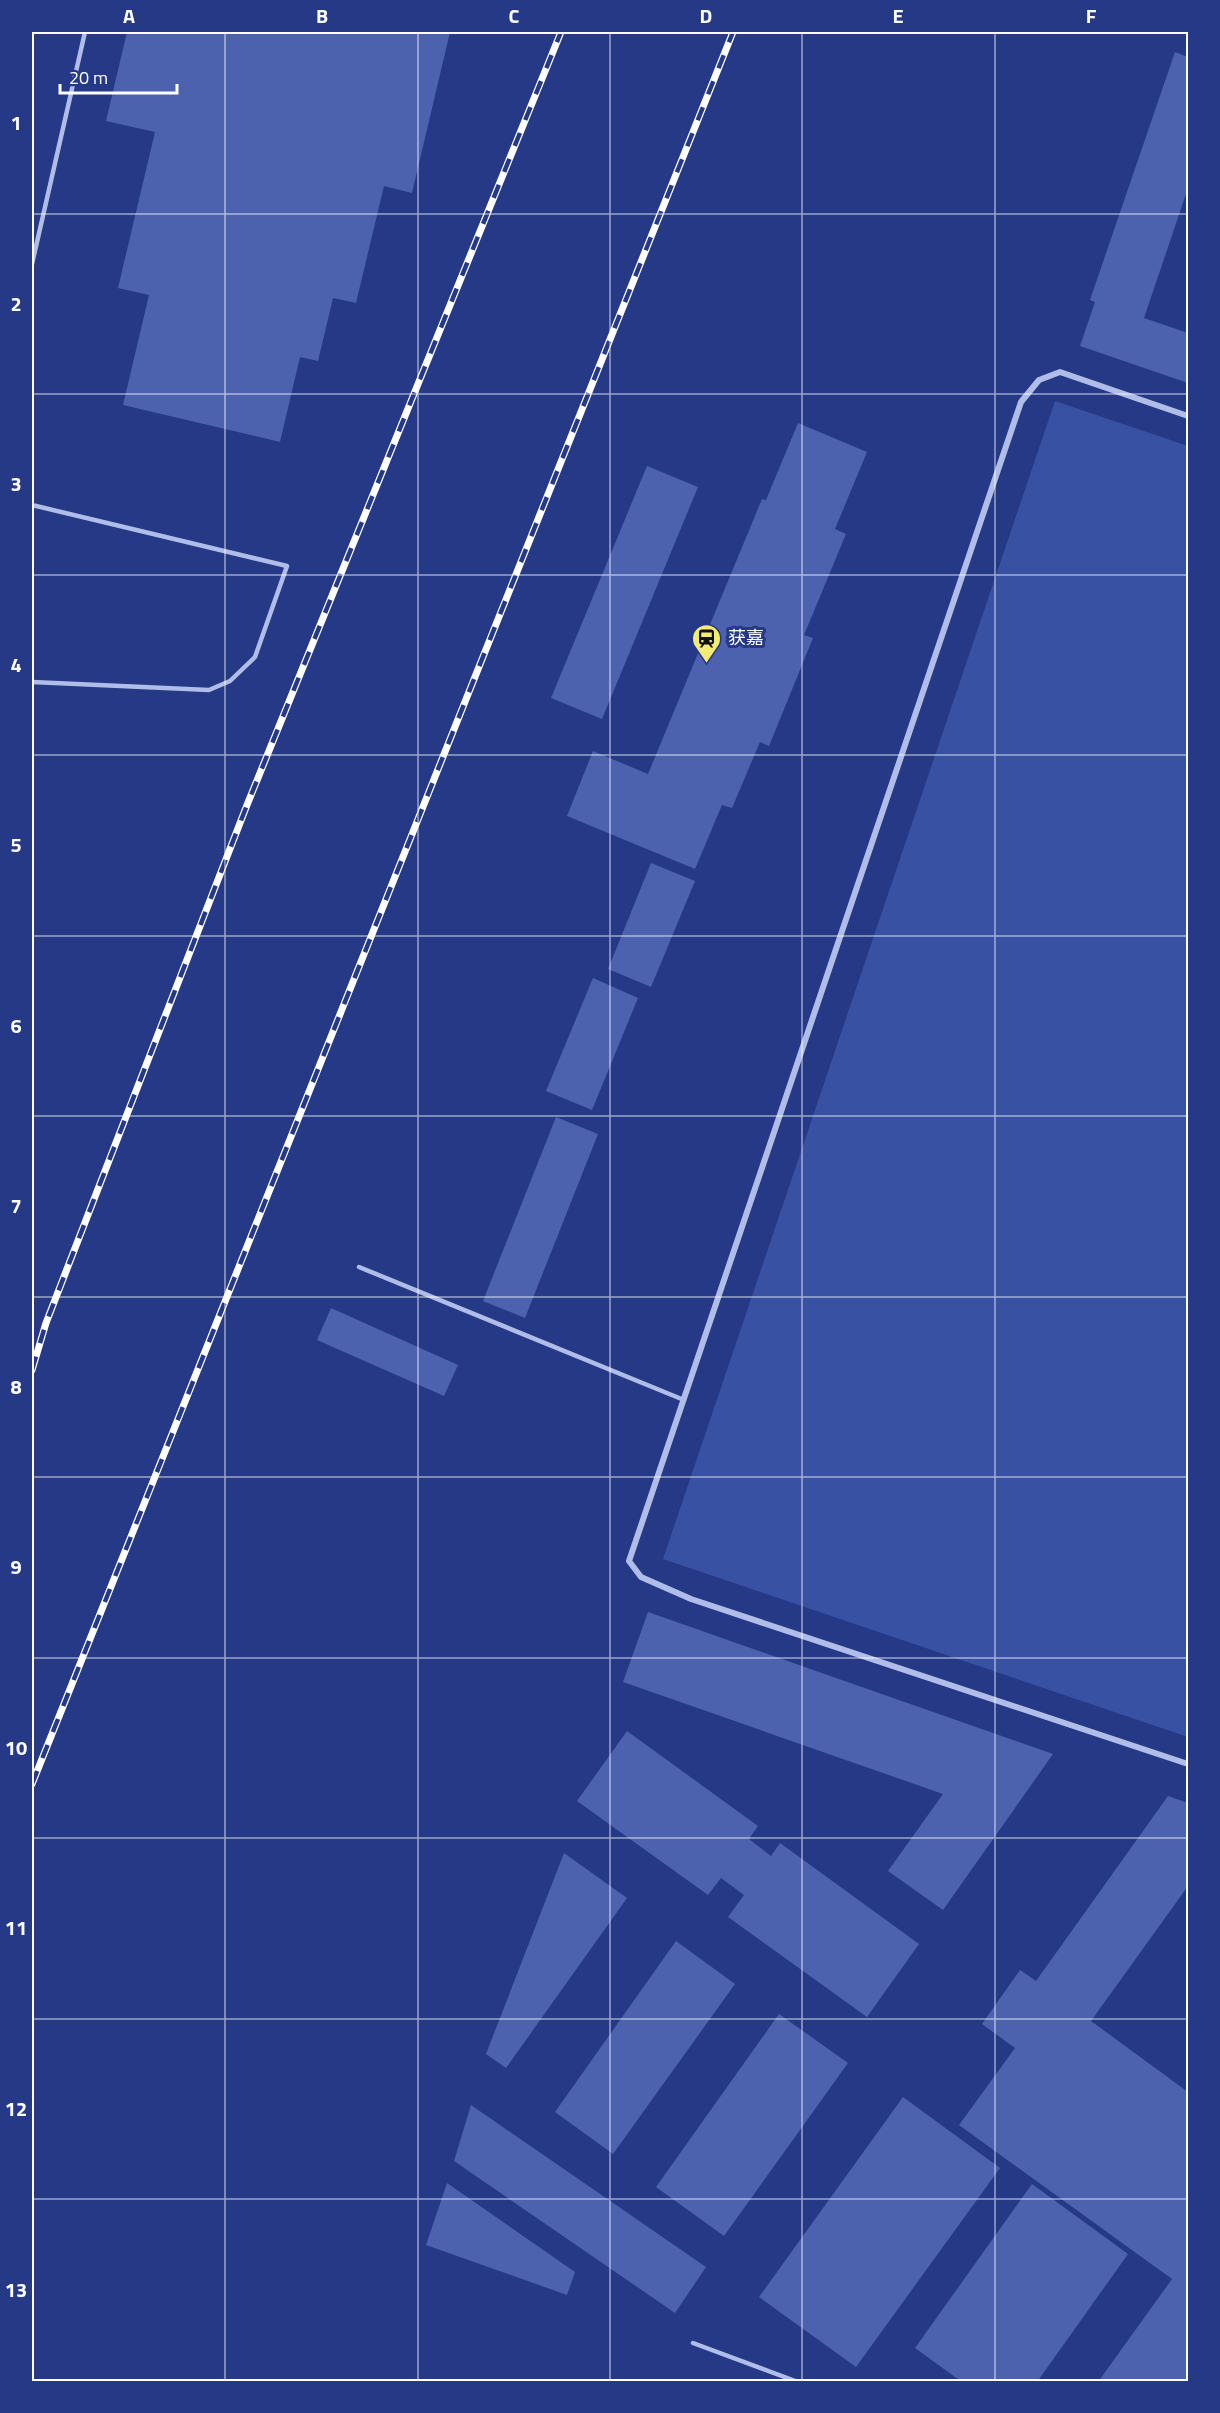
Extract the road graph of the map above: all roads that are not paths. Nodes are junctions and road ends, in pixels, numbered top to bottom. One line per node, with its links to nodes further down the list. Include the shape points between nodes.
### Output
1 (85, 32): 2 (lane)
2 (32, 264)
3 (1188, 416): 7 (street, via 1060,372 1039,380 1021,402)
4 (32, 505): 5 (lane, via 287,566 255,657 230,681 209,690)
5 (32, 682)
6 (359, 1267): 7 (lane)
7 (684, 1400): 8 (street, via 630,1561 641,1577 690,1599)
8 (1188, 1764)
9 (693, 2343): 10 (lane)
10 (798, 2382)

